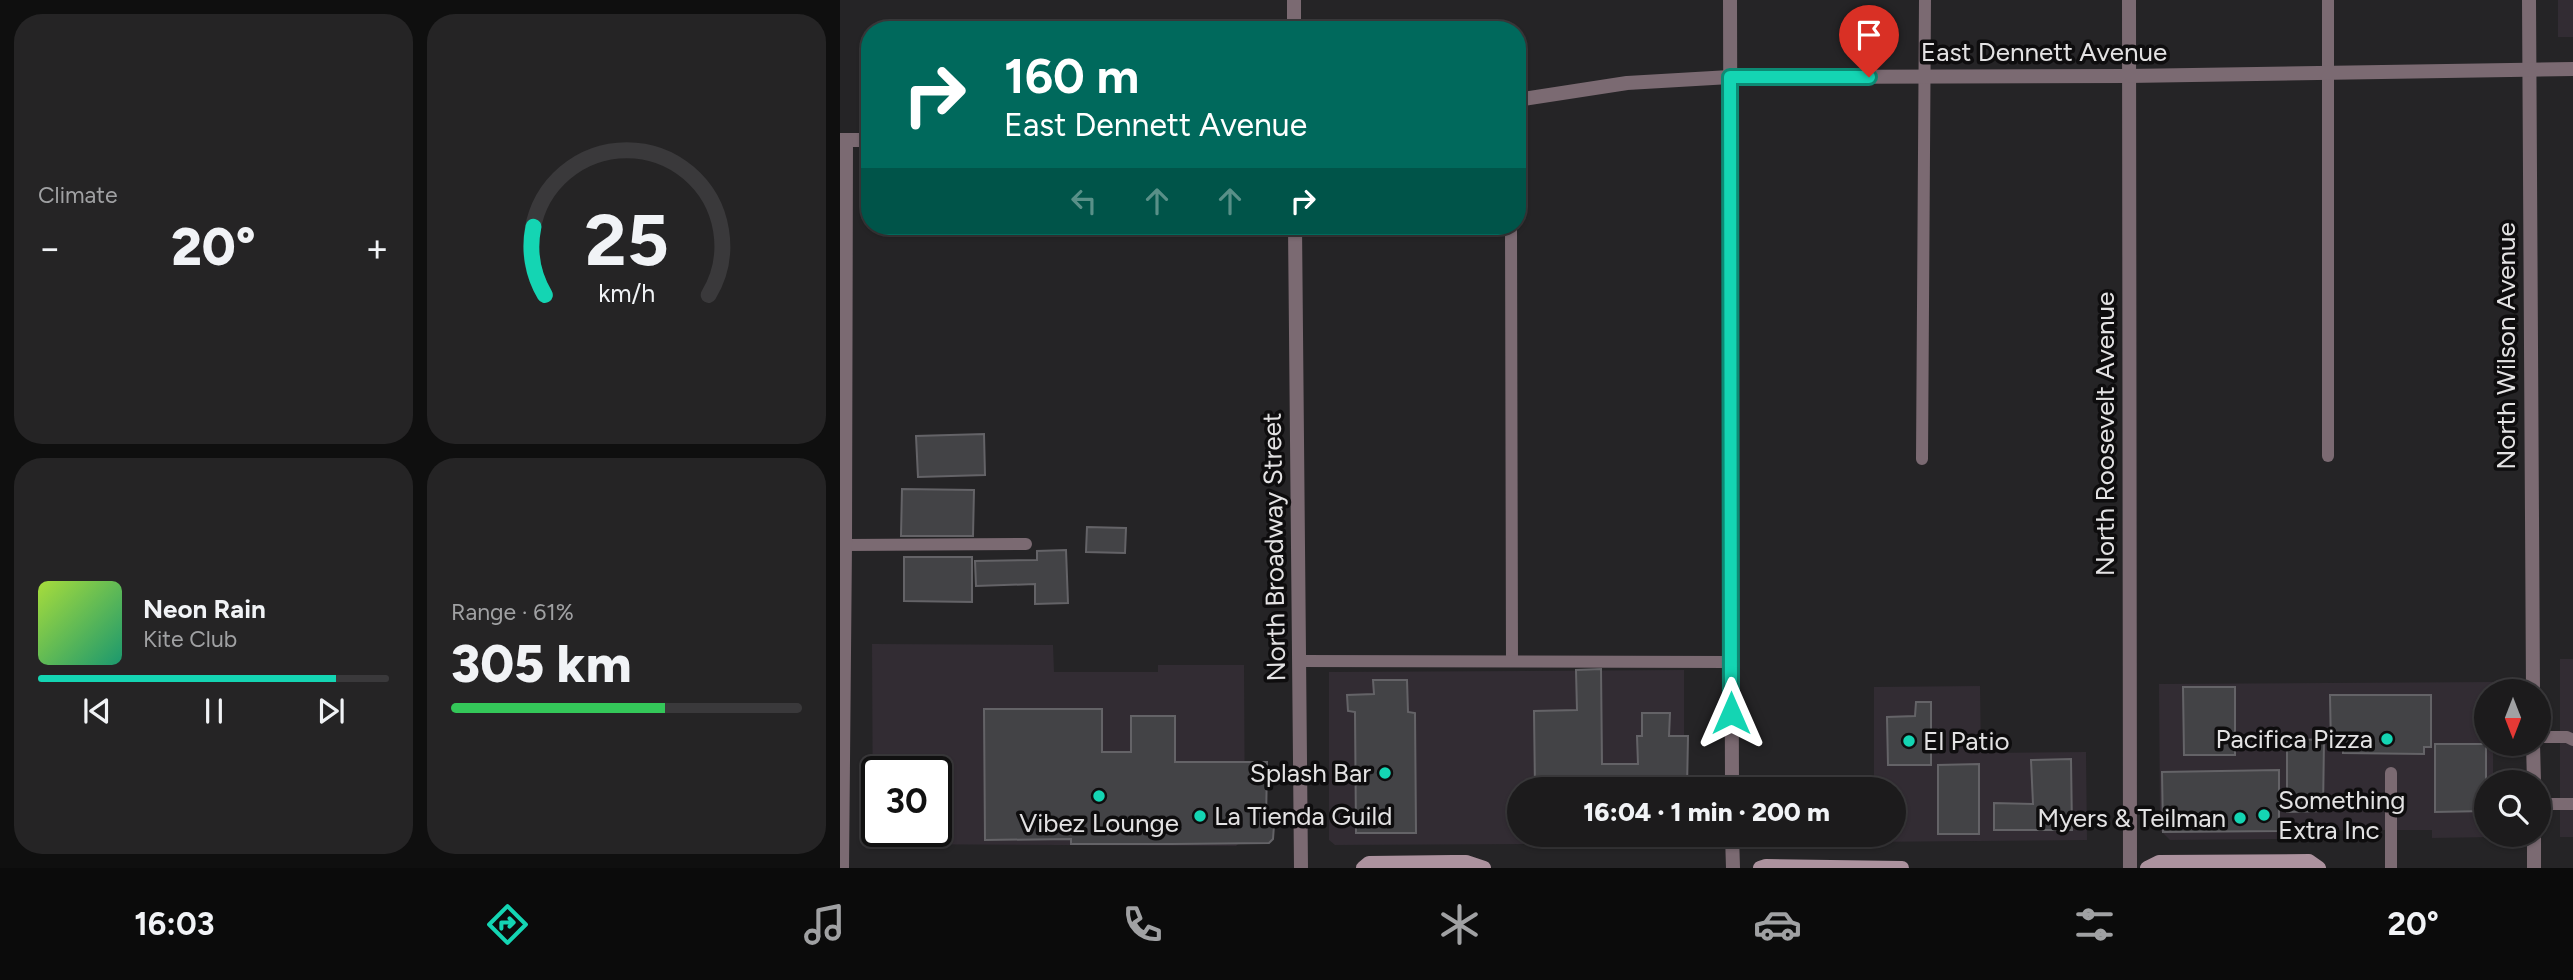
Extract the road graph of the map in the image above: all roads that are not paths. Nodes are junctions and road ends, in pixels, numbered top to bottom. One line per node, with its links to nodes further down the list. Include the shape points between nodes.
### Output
1 (1294, 0): 7 (street)
2 (1730, 0): 12 (street)
3 (1925, 0): 13 (lane)
4 (2129, 0): 11 (street, North Roosevelt Avenue)
5 (2328, 0): 10 (lane)
6 (2529, 0): 9 (street, North Wilson Avenue)
7 (1294, 21)
8 (2573, 69): 9 (street, East Dennett Avenue)
9 (2528, 70): 10 (street, East Dennett Avenue); 27 (street, North Wilson Avenue)
10 (2328, 74): 11 (street, East Dennett Avenue); 20 (lane)
11 (2128, 76): 13 (street, East Dennett Avenue); 43 (street, North Roosevelt Avenue)
12 (1730, 77): 13 (street, East Dennett Avenue); 14 (street, East Dennett Avenue, via 1627,83); 26 (street)
13 (1925, 77): 21 (lane)
14 (1526, 99)
15 (843, 140): 16 (street); 19 (street)
16 (861, 140)
17 (1295, 235): 24 (street, North Broadway Street)
18 (1511, 235): 25 (lane)
19 (842, 402): 23 (street)
20 (2328, 456)
21 (1922, 458)
22 (1026, 544): 23 (lane)
23 (845, 545): 36 (street)
24 (1300, 661): 25 (lane); 37 (street, North Broadway Street)
25 (1512, 661): 26 (lane)
26 (1731, 662): 31 (street)
27 (2533, 679)
28 (2552, 737): 29 (lane)
29 (2573, 740)
30 (2391, 773): 46 (lane)
31 (1732, 777)
32 (2551, 804): 33 (lane)
33 (2573, 805)
34 (1732, 847): 40 (street)
35 (2534, 847): 47 (street)
36 (842, 868)
37 (1301, 868)
38 (1363, 868): 39 (main road, via 1369,863 1466,862)
39 (1484, 868)
40 (1732, 868)
41 (1760, 868): 42 (main road)
42 (1902, 868)
43 (2130, 868)
44 (2147, 868): 45 (main road, via 2159,862 2309,861)
45 (2319, 868)
46 (2391, 868)
47 (2534, 868)

